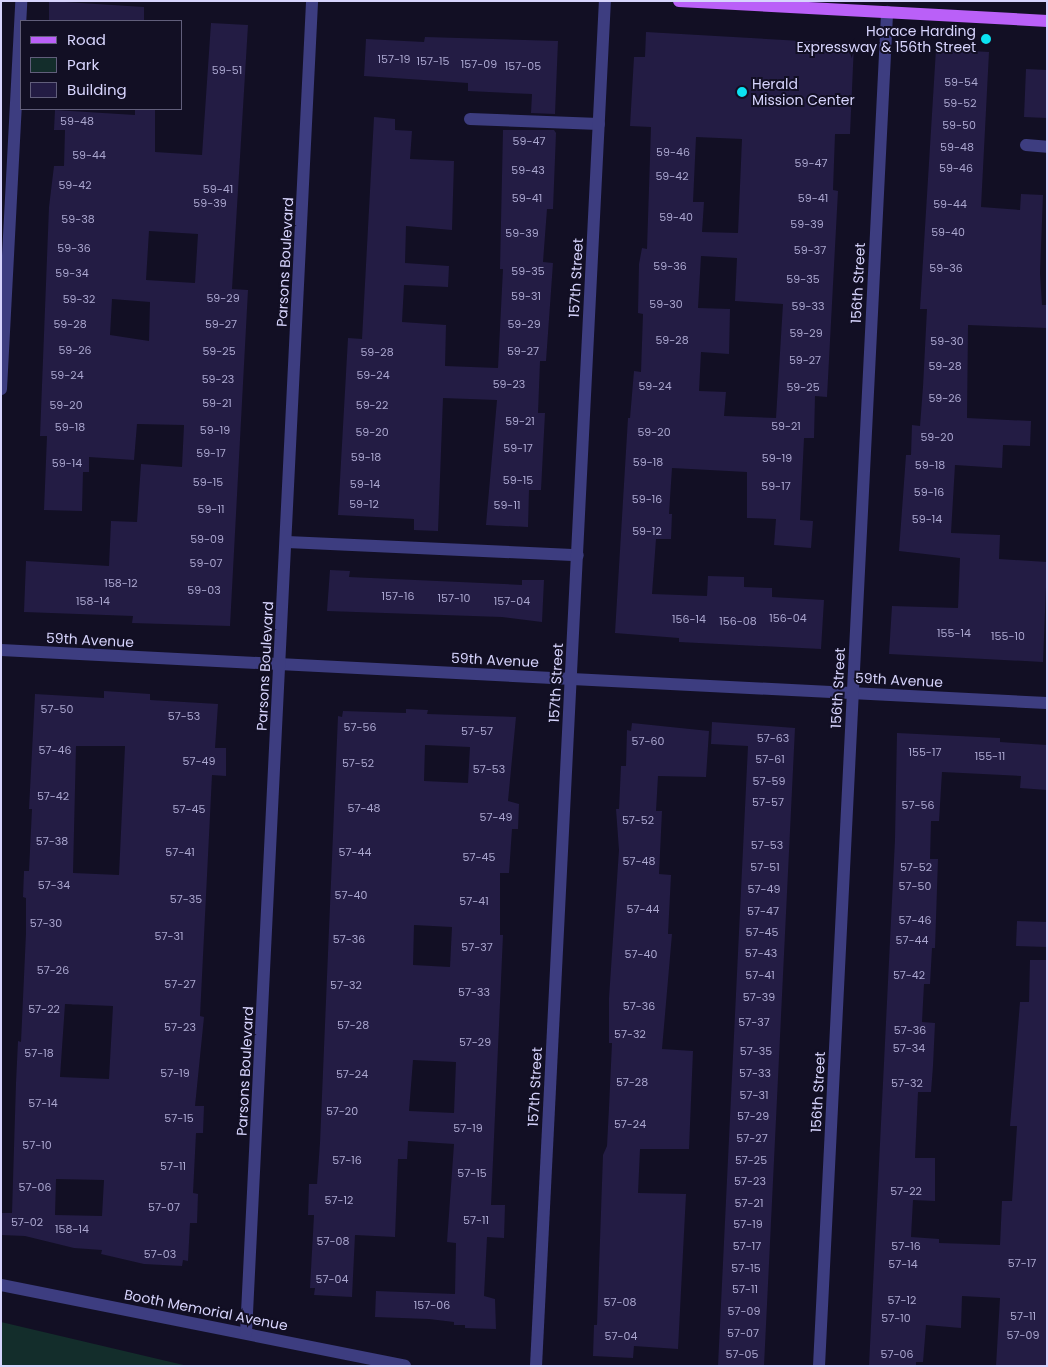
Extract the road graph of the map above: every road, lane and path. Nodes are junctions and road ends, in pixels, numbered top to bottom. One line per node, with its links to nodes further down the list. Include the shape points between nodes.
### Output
1 (21, 1): 6 (street)
2 (312, 1): 14 (street, Parsons Boulevard)
3 (605, 1): 10 (street, 157th Street)
4 (679, 1): 5 (main road)
5 (887, 12): 8 (main road); 19 (street, 156th Street)
6 (20, 20)
7 (20, 20): 13 (street)
8 (1047, 21)
9 (470, 119): 10 (street)
10 (599, 124): 15 (street, 157th Street)
11 (1026, 145): 12 (street)
12 (1047, 147)
13 (1, 389)
14 (287, 542): 15 (street); 17 (street, Parsons Boulevard)
15 (578, 555): 18 (street, 157th Street)
16 (1, 650): 17 (street, 59th Avenue)
17 (280, 665): 18 (street, 59th Avenue); 22 (street, Parsons Boulevard)
18 (571, 679): 19 (street, 59th Avenue); 24 (street, 157th Street)
19 (853, 693): 20 (street, 59th Avenue); 25 (street, 156th Street)
20 (1047, 703)
21 (1, 1285): 22 (street, Booth Memorial Avenue)
22 (246, 1333): 23 (street, Booth Memorial Avenue)
23 (405, 1366)
24 (536, 1366)
25 (819, 1366)

